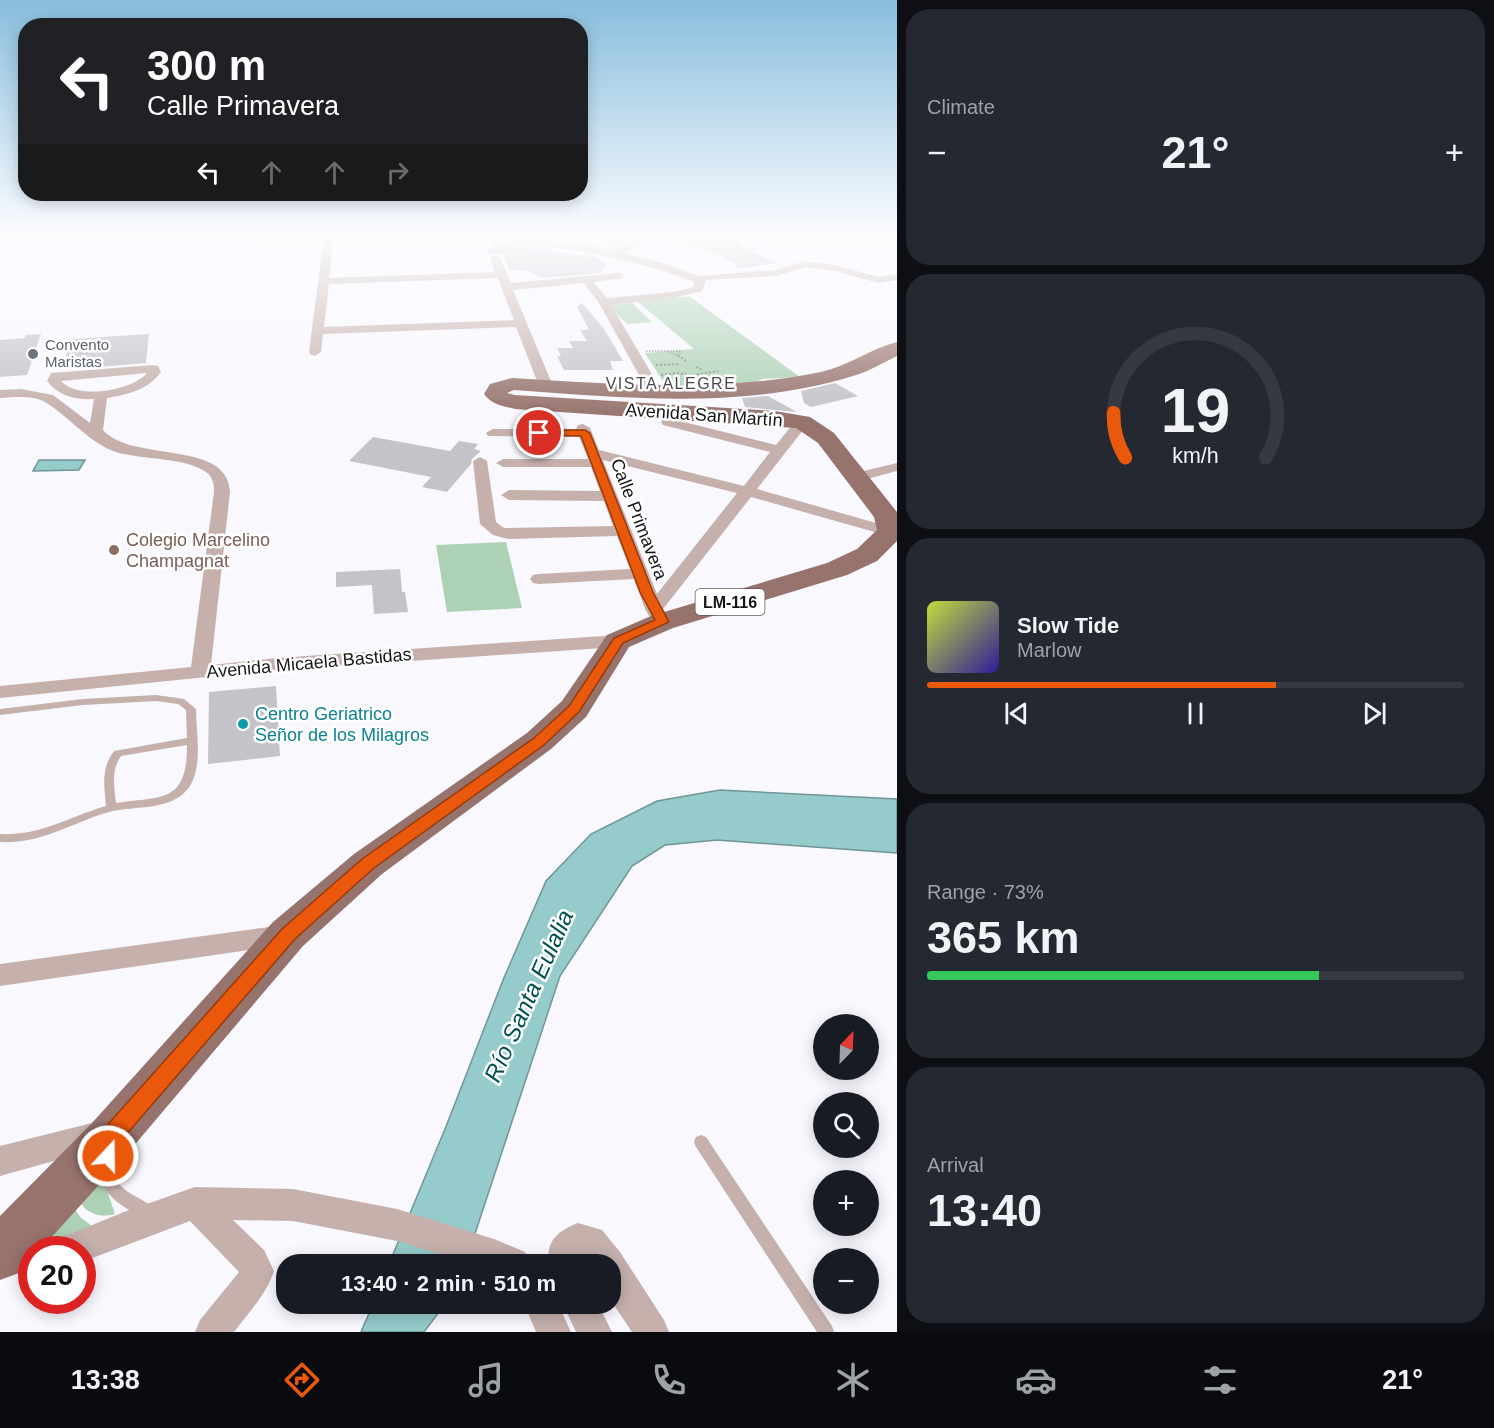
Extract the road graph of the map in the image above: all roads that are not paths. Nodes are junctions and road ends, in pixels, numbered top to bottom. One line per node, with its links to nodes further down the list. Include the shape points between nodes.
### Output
1 (323, 294): 7 (street)
2 (510, 294): 6 (street)
3 (598, 294): 5 (street)
4 (671, 294): 5 (street)
5 (604, 302): 10 (street)
6 (521, 323): 7 (street); 12 (street)
7 (319, 330): 9 (street)
8 (897, 348): 10 (main road, Avenida San Martín, via 851,370 806,381 708,392)
9 (315, 352)
10 (648, 378): 12 (main road, Avenida San Martín)
11 (0, 382): 14 (street, via 22,384)
12 (546, 386): 17 (main road, Avenida San Martín, via 504,386 495,394 515,402 775,418)
13 (0, 394): 14 (street)
14 (27, 394): 19 (street, via 48,398)
15 (101, 396): 15 (street, via 68,392 59,389 54,381 56,376 153,369 155,372 151,380 138,387); 19 (street)
16 (668, 422): 20 (street)
17 (802, 423): 20 (street); 25 (main road, Avenida San Martín, via 826,438)
18 (493, 433): 21 (street, Calle Primavera, via 584,430)
19 (97, 435): 35 (street, via 127,450 201,464 221,479)
20 (779, 450): 26 (street)
21 (595, 458): 23 (street); 26 (street); 28 (street, Calle Primavera)
22 (480, 461): 29 (street, via 488,524 499,532)
23 (503, 463)
24 (897, 467): 25 (street)
25 (856, 477): 30 (main road, Avenida San Martín, via 887,516)
26 (747, 491): 30 (street); 33 (street)
27 (509, 495): 28 (street)
28 (609, 496): 29 (street, Calle Primavera)
29 (622, 531): 31 (street, Calle Primavera)
30 (891, 532): 33 (main road, LM-116, via 867,555 837,569)
31 (639, 574): 32 (street); 33 (street, Calle Primavera)
32 (539, 579)
33 (658, 616): 34 (main road, LM-116)
34 (618, 641): 35 (street, Avenida Micaela Bastidas); 42 (main road, via 574,709 539,741 368,864)
35 (200, 672): 37 (street, Avenida Micaela Bastidas)
36 (0, 692): 37 (street, Avenida Micaela Bastidas)
37 (83, 693): 38 (lane); 39 (lane, via 181,701 191,710)
38 (0, 712)
39 (190, 741): 40 (lane, via 192,767 186,784 178,792 164,800); 40 (lane, via 118,753 111,761 109,776)
40 (111, 807): 41 (lane, via 42,834)
41 (0, 838)
42 (288, 934): 43 (street); 44 (main road)
43 (0, 975)
44 (113, 1135): 46 (street); 48 (lane, via 106,1173 111,1186 125,1200); 50 (main road)
45 (701, 1142): 62 (lane)
46 (0, 1161)
47 (195, 1203): 48 (street); 51 (street, via 293,1205 397,1225); 58 (street, via 257,1271)
48 (156, 1216): 49 (street)
49 (96, 1240)
50 (0, 1254): 54 (street)
51 (485, 1254)
52 (564, 1254): 53 (street, via 566,1246 578,1239 590,1242)
53 (600, 1254)
54 (18, 1257)
55 (621, 1285): 61 (street)
56 (546, 1314): 59 (street)
57 (585, 1314): 60 (street)
58 (213, 1332)
59 (554, 1332)
60 (595, 1332)
61 (652, 1332)
62 (826, 1332)

